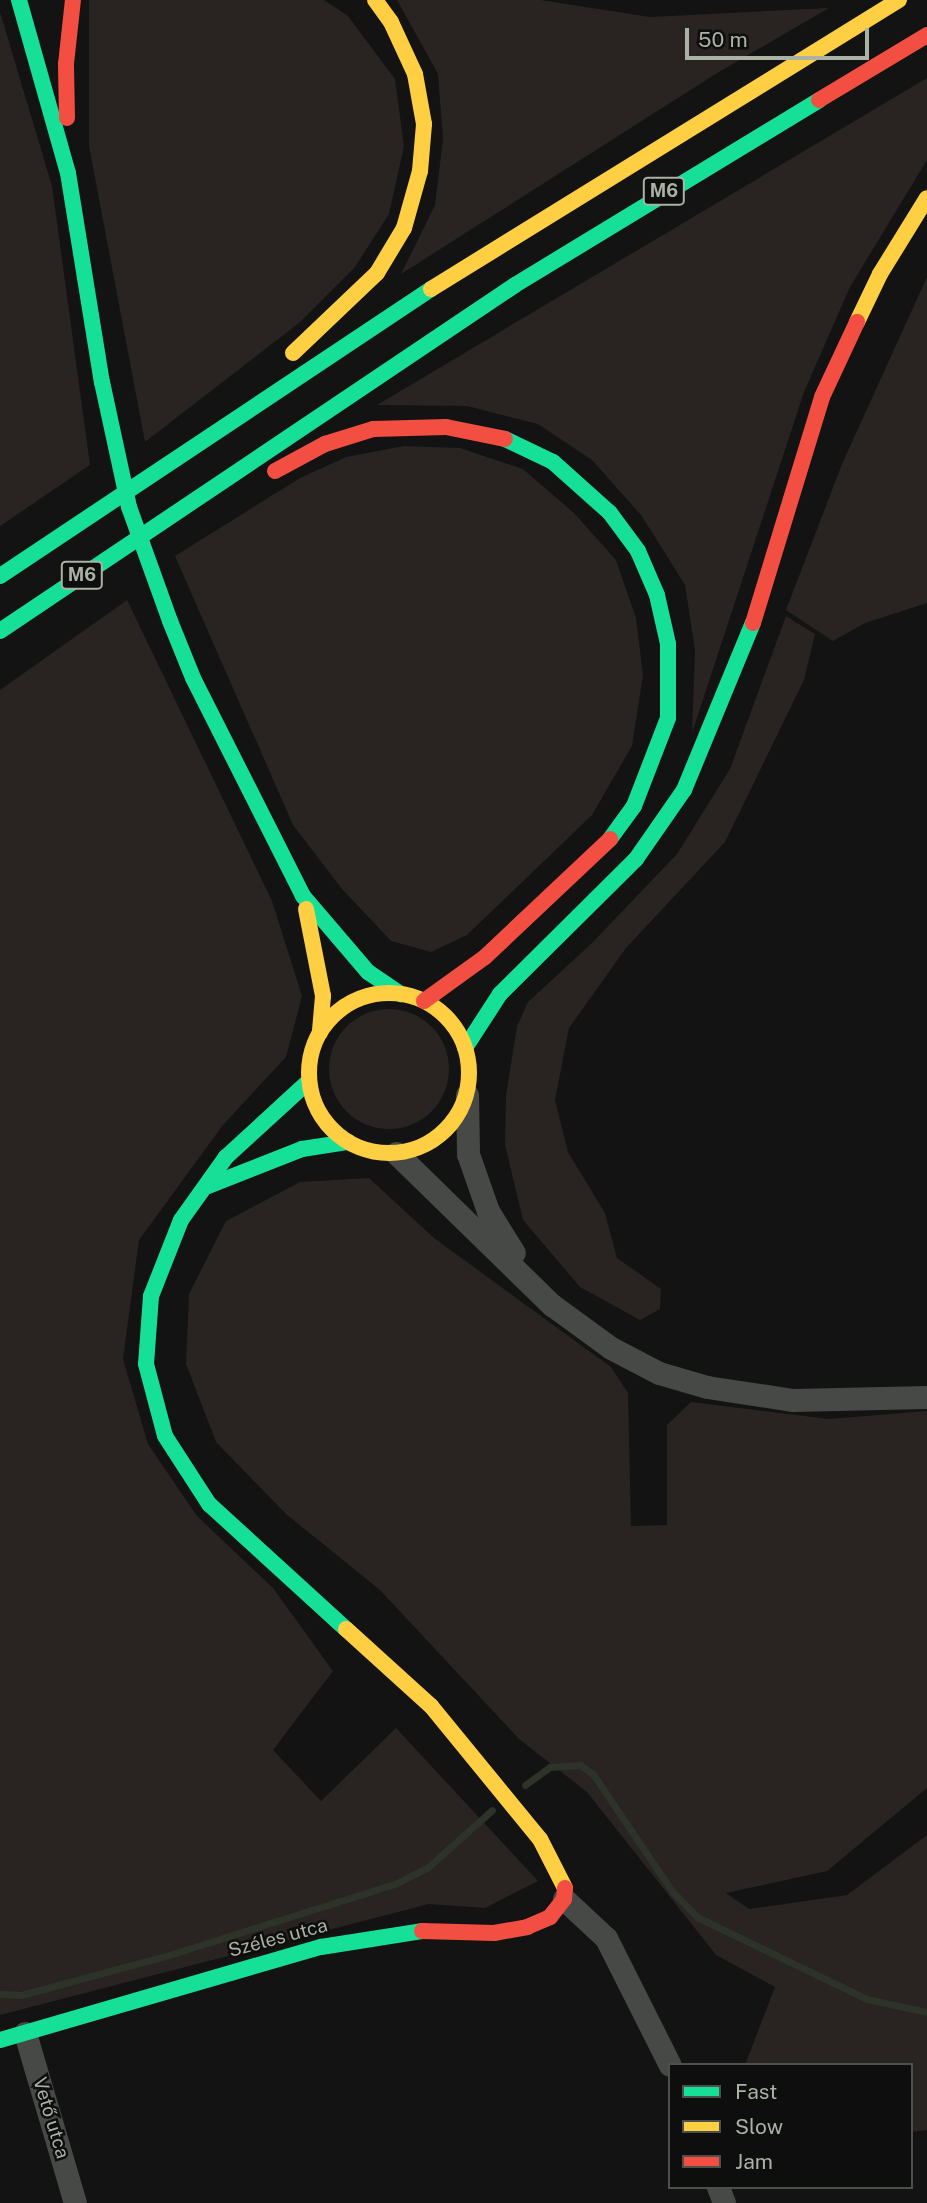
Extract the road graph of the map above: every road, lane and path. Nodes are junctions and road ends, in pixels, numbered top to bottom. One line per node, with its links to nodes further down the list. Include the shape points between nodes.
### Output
1 (19, 0): 6 (main road)
2 (73, 0): 6 (main road, via 66,64)
3 (375, 0): 8 (main road, via 391,22 415,74 424,124 420,171 404,228 377,273)
4 (899, 0): 10 (main road, M6, via 508,237)
5 (927, 35): 13 (main road, M6, via 515,285)
6 (68, 173): 16 (main road, bridge, via 102,382 129,507 193,678)
7 (927, 198): 20 (main road, via 869,296 822,397 742,658 684,790 636,859 500,994)
8 (281, 363)
9 (261, 380): 10 (main road)
10 (160, 467): 14 (main road, M6)
11 (262, 479): 18 (main road, via 325,444 373,429 446,427 491,434 553,462 610,513 638,551 657,595 668,644 668,718 634,806 605,847 572,880 485,957)
12 (238, 493): 13 (main road)
13 (164, 518): 15 (main road, M6)
14 (0, 576)
15 (0, 631)
16 (303, 896): 17 (main road, via 358,962); 19 (main road, via 323,996)
17 (401, 994): 18 (main road); 19 (main road, via 355,1001 335,1013)
18 (424, 1001): 20 (main road, via 456,1029)
19 (320, 1033): 21 (main road, via 311,1056)
20 (465, 1048): 22 (main road, via 470,1071)
21 (309, 1081): 23 (main road, via 329,1126); 25 (main road, via 226,1157)
22 (467, 1095): 24 (main road, via 457,1117 441,1135); 26 (street, via 468,1154 488,1211)
23 (348, 1142): 24 (main road, via 371,1152); 25 (main road, via 302,1149)
24 (396, 1153): 26 (street)
25 (208, 1186): 28 (main road, via 181,1220 151,1296 146,1364 165,1436 186,1474 234,1530 399,1673 477,1758 556,1862 565,1884)
26 (527, 1277): 27 (street, via 552,1306 611,1348 659,1373 707,1387 793,1400)
27 (927, 1397)
28 (564, 1899): 29 (main road, Széles utca, via 550,1917 527,1927 494,1933 418,1931 321,1947); 31 (street, via 606,1938)
29 (24, 2034): 30 (main road, Széles utca); 32 (street, Vető utca)
30 (0, 2040)
31 (669, 2063)
32 (75, 2203)

